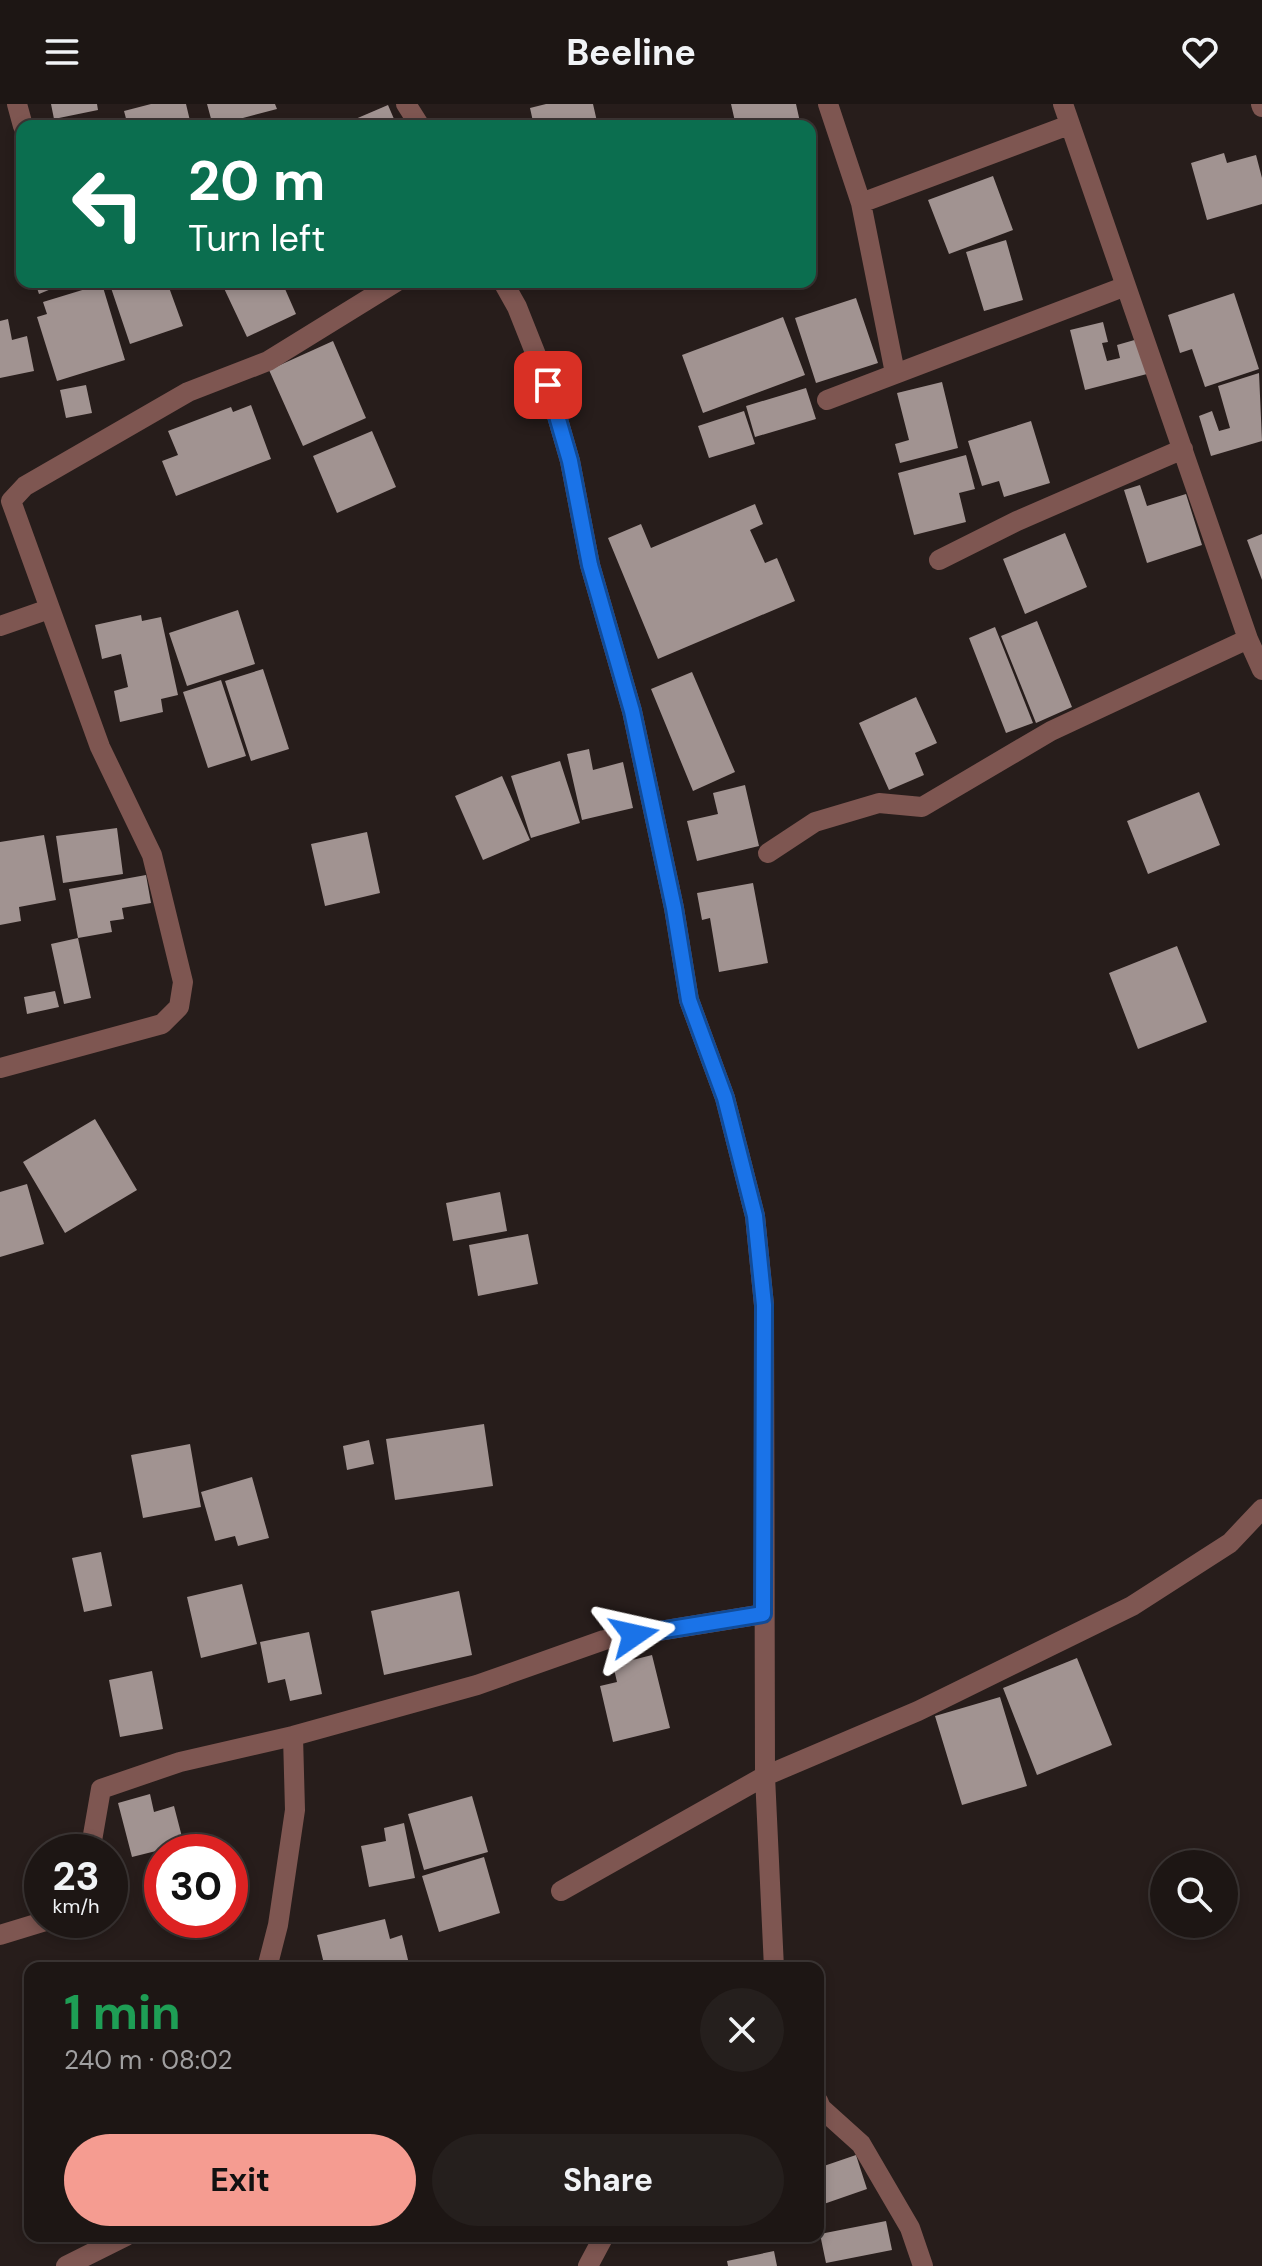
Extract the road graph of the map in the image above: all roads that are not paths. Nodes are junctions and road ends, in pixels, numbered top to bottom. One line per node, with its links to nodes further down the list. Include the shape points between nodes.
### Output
1 (828, 104): 4 (street)
2 (1063, 104): 3 (street)
3 (1069, 125): 4 (street); 5 (street)
4 (861, 203): 8 (street)
5 (1126, 286): 8 (street); 10 (street)
6 (386, 288): 12 (street, via 268,361 188,392 25,486 11,501)
7 (506, 288): 19 (street, via 548,385 570,461 590,565 632,711 689,1000 725,1098 755,1216 764,1305)
8 (895, 373): 9 (street)
9 (827, 400)
10 (1183, 449): 11 (street); 14 (street)
11 (939, 560)
12 (49, 609): 13 (street); 17 (street, via 100,747 152,855 183,982 179,1007 162,1024)
13 (0, 626)
14 (1248, 639): 15 (street); 16 (street, via 1051,731 922,807 879,803 815,822)
15 (1262, 670)
16 (768, 853)
17 (0, 1068)
18 (1262, 1509): 21 (street, via 1230,1543 1132,1606 918,1711)
19 (763, 1614): 20 (street, via 604,1640 477,1685); 21 (street)
20 (293, 1736): 22 (street, via 180,1762 101,1789); 26 (street, via 295,1810)
21 (765, 1776): 23 (street); 27 (street)
22 (93, 1834)
23 (561, 1891)
24 (24, 1928): 25 (street)
25 (0, 1935)
26 (269, 1962)
27 (774, 1962)
28 (824, 2107): 33 (street, via 861,2144 910,2228)
29 (114, 2242): 31 (street)
30 (601, 2242): 32 (street)
31 (66, 2266)
32 (588, 2266)
33 (923, 2266)

